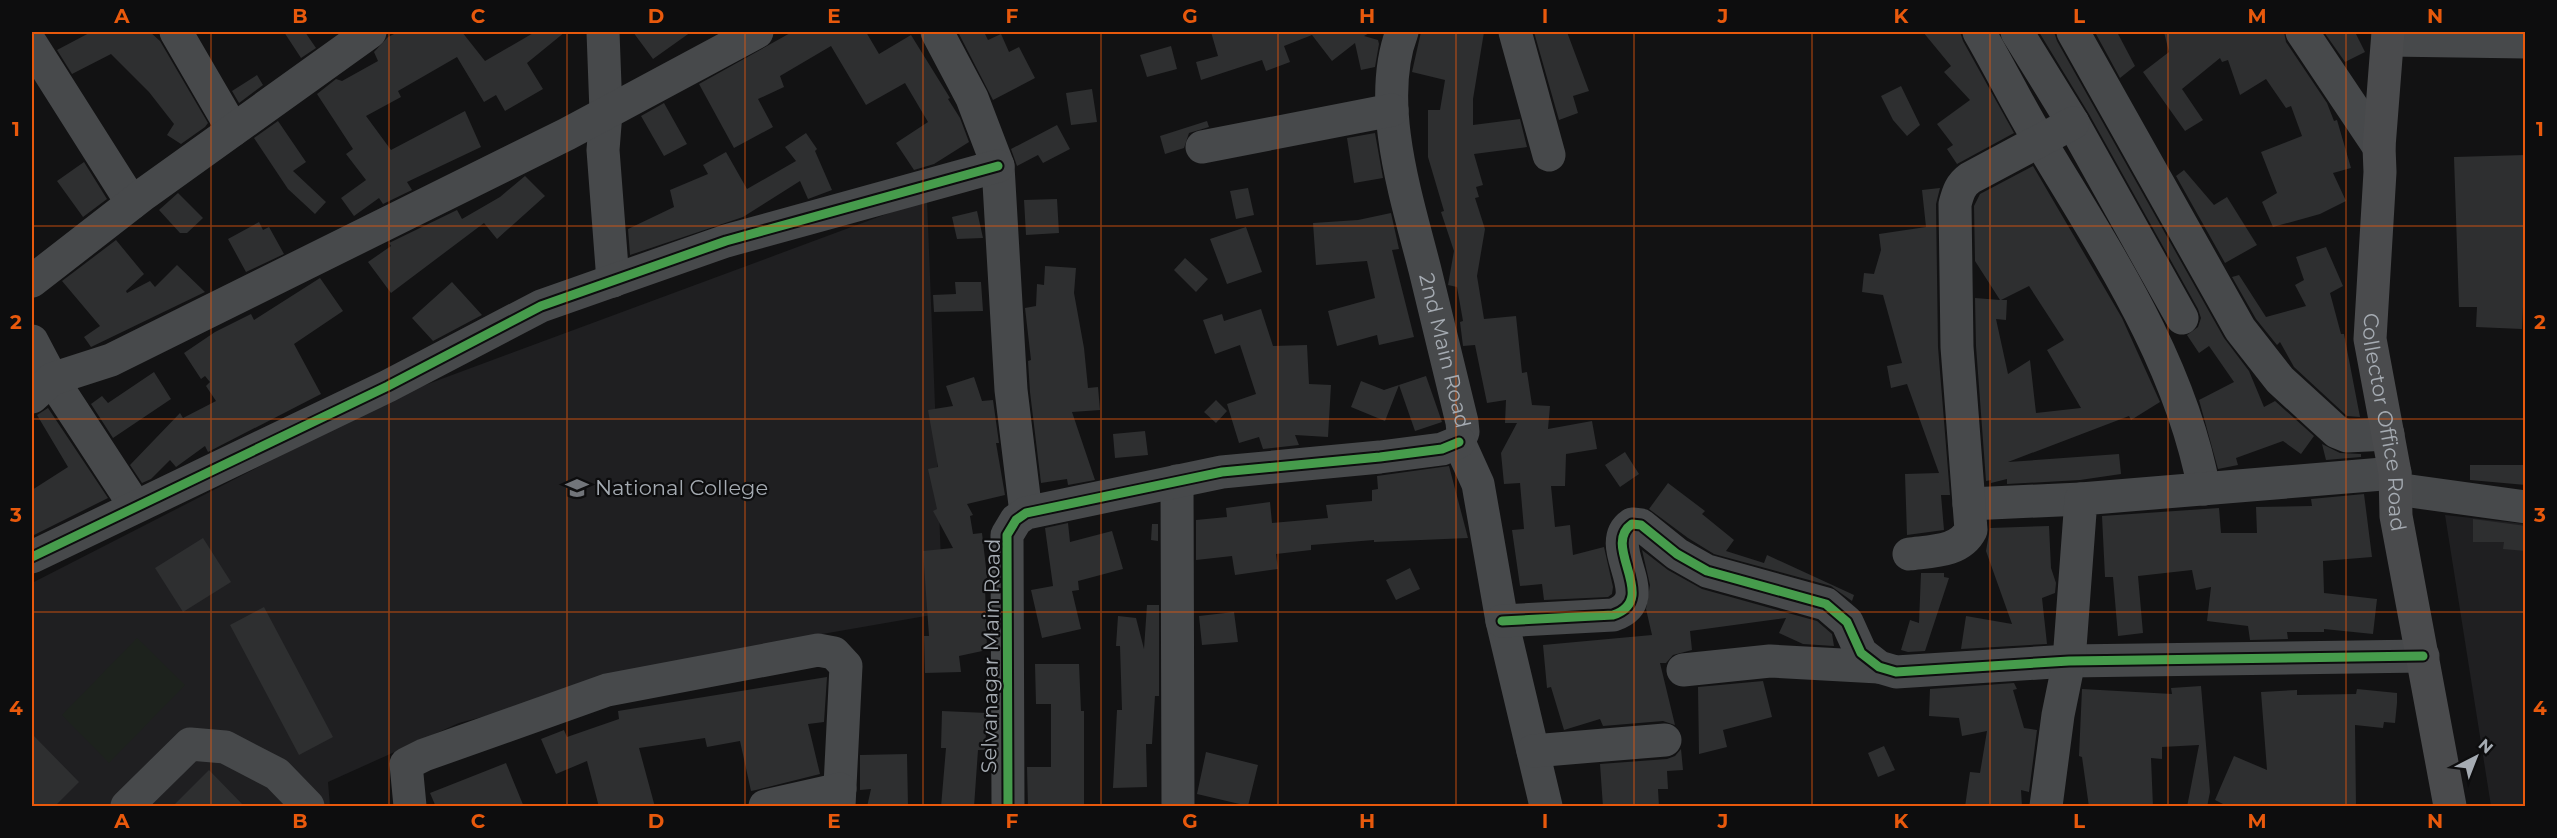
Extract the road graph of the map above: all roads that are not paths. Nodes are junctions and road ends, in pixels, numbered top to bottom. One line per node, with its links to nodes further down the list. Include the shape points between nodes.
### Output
1 (176, 32): 18 (street)
2 (603, 32): 16 (street)
3 (757, 32): 16 (street)
4 (937, 32): 23 (street, via 972,98)
5 (1402, 32): 15 (street, 2nd Main Road, via 1393,70)
6 (1515, 32): 22 (street)
7 (1979, 32): 19 (street)
8 (2018, 32): 17 (street)
9 (2073, 32): 30 (street, via 2240,329 2280,380 2337,432 2346,436)
10 (2301, 32): 21 (street)
11 (353, 36): 18 (street)
12 (2388, 36): 13 (street); 21 (main road, Collector Office Road)
13 (2526, 42)
14 (32, 45): 24 (street)
15 (1392, 110): 20 (street); 31 (street, 2nd Main Road, via 1403,183 1462,422)
16 (606, 112): 25 (street, via 603,150); 29 (street, via 111,360)
17 (2073, 123): 19 (street); 27 (street)
18 (233, 130): 24 (street)
19 (2040, 142): 34 (street, via 2116,266 2177,390); 36 (street, via 1970,178 1962,184 1955,204 1957,347)
20 (1202, 147)
21 (2379, 147): 30 (main road, Collector Office Road, via 2370,339)
22 (1549, 155)
23 (998, 166): 25 (street, via 726,241); 39 (street, via 1011,390)
24 (132, 203): 26 (street)
25 (613, 280): 37 (street, via 541,306 388,386)
26 (32, 281)
27 (2182, 318)
28 (32, 340): 29 (street)
29 (42, 388): 37 (street)
30 (2388, 434): 33 (main road, Collector Office Road)
31 (1459, 442): 32 (street, via 1442,448 1222,472); 42 (street, 2nd Main Road, via 1478,484)
32 (1178, 481): 39 (street); 55 (street)
33 (2396, 481): 34 (street); 38 (street); 43 (main road, Collector Office Road, via 2396,516)
34 (2204, 489): 35 (street)
35 (2080, 499): 36 (street); 44 (street)
36 (1969, 504): 40 (street, via 1971,530 1965,542)
37 (135, 506): 41 (street)
38 (2526, 507)
39 (1026, 513): 54 (street, Selvanagar Main Road, via 1007,535)
40 (1909, 554)
41 (32, 557)
42 (1502, 621): 45 (street, via 1613,615 1624,611 1631,604 1632,593 1622,538 1624,529 1632,524 1641,525 1677,554 1707,571 1826,604 1847,622 1861,653); 48 (street, 2nd Main Road)
43 (2423, 656): 44 (street); 58 (main road, Collector Office Road)
44 (2069, 660): 45 (street, via 1896,672); 57 (street)
45 (1880, 667): 46 (street, via 1770,661)
46 (1683, 670)
47 (1665, 740): 48 (street)
48 (1533, 751): 56 (street, 2nd Main Road)
49 (839, 798): 52 (street, via 846,666 834,653 818,650 608,690 424,755 406,764); 53 (street)
50 (127, 807): 51 (street, via 190,744 225,747 277,774)
51 (308, 807)
52 (410, 807)
53 (765, 807)
54 (1008, 807)
55 (1178, 807)
56 (1546, 807)
57 (2046, 807)
58 (2450, 807)

